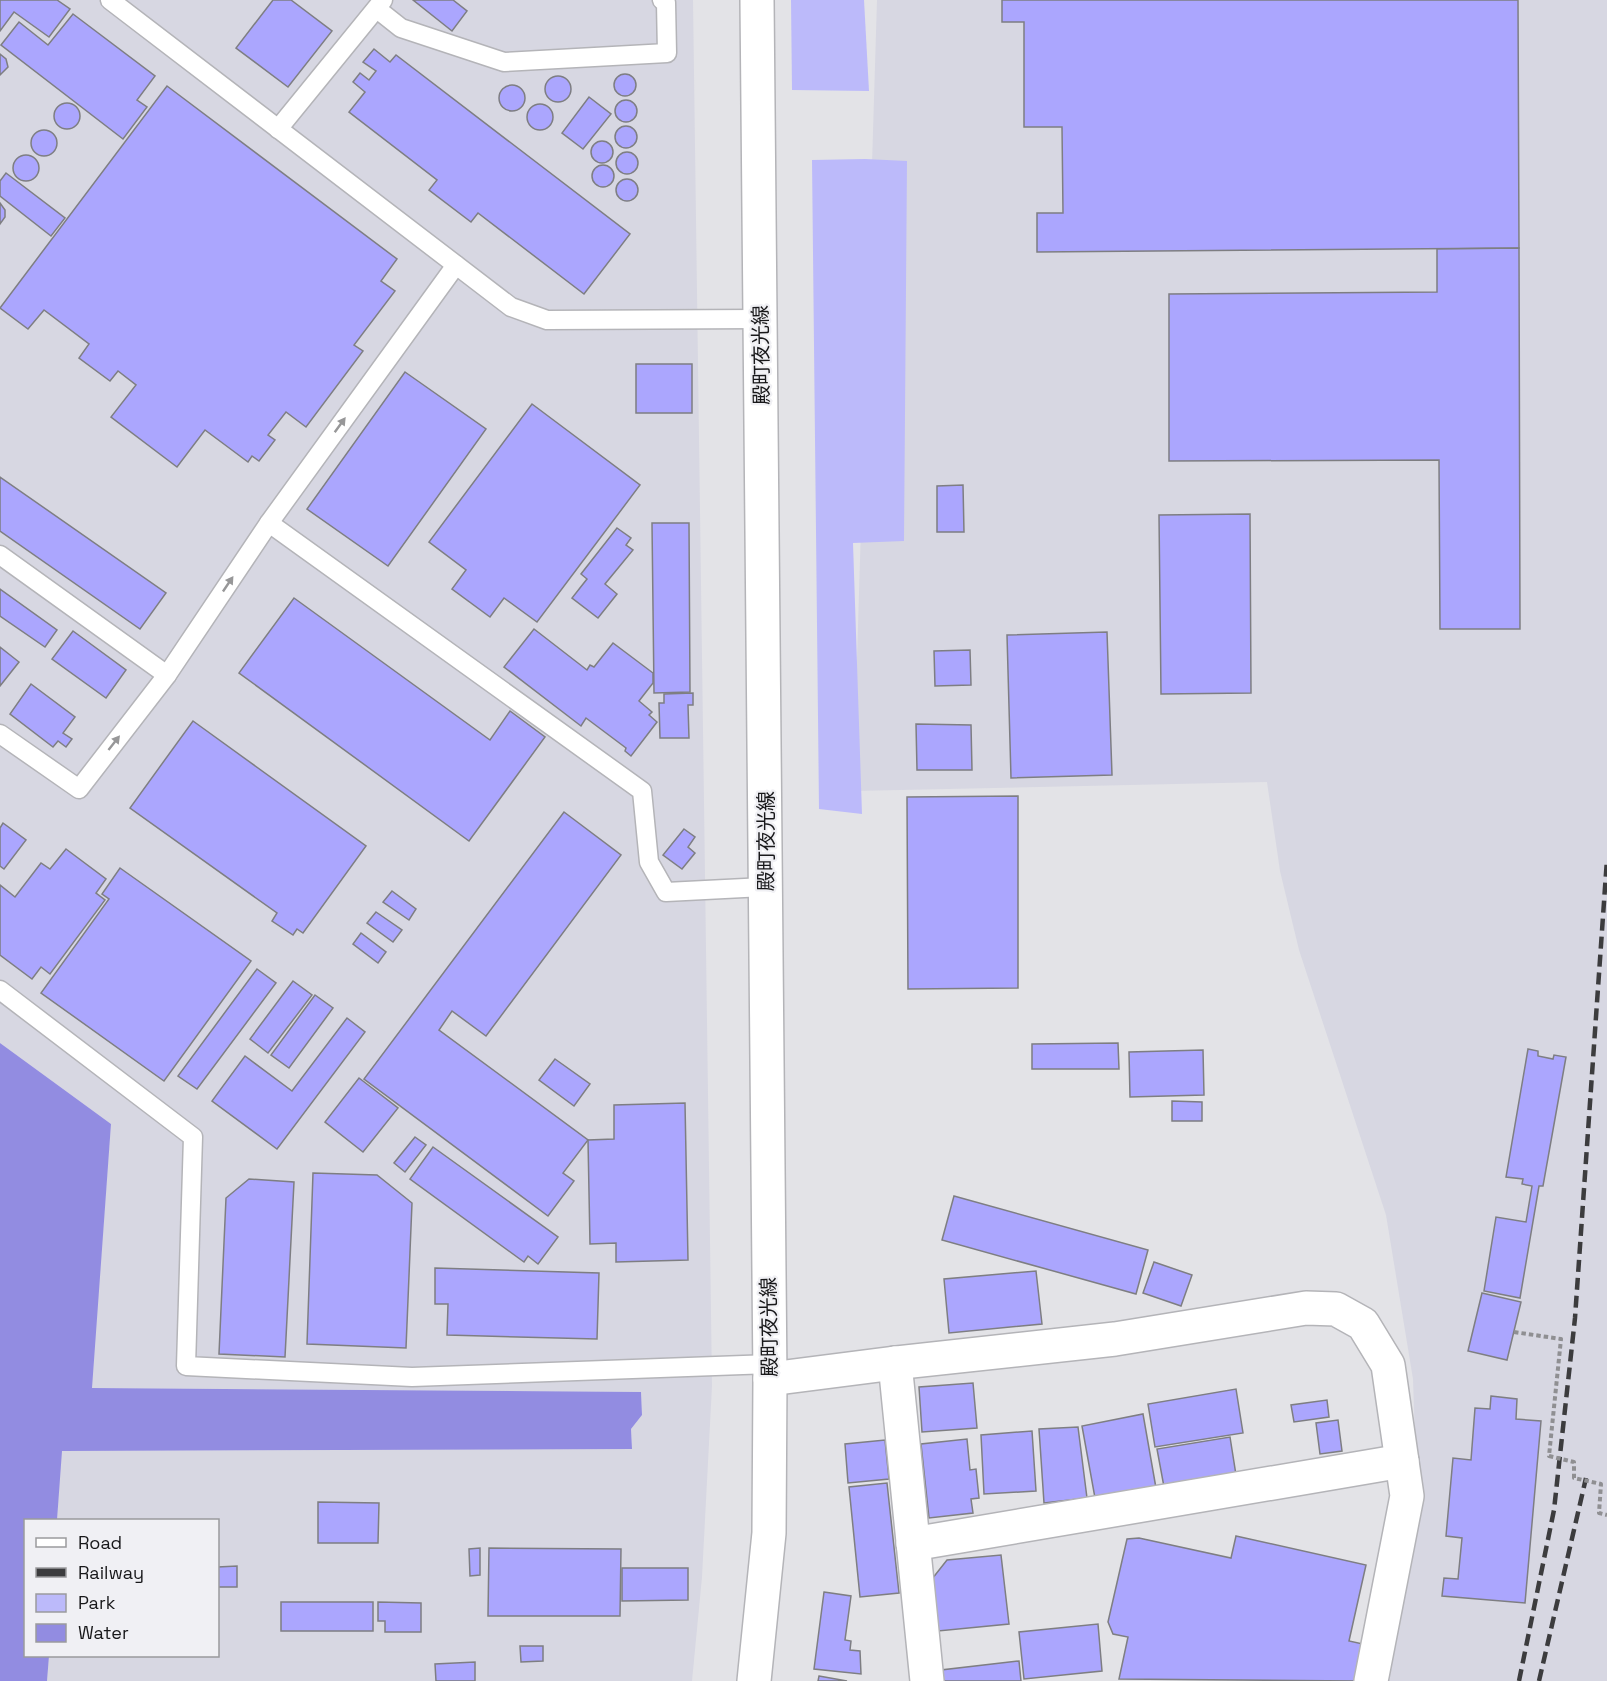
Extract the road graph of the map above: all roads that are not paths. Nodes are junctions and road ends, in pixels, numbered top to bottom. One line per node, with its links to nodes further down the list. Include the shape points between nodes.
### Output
1 (110, 0): 5 (lane)
2 (662, 0): 4 (lane, via 666,3 667,53 504,62 401,28)
3 (757, 0): 7 (street, 殿町夜光線)
4 (380, 5): 5 (lane)
5 (278, 129): 6 (lane)
6 (456, 265): 7 (lane, via 511,307 547,320); 8 (lane, one-way to 6)
7 (760, 319): 12 (street, 殿町夜光線)
8 (269, 523): 10 (lane, one-way to 8); 12 (lane, via 642,791 649,862 666,892)
9 (0, 555): 10 (lane)
10 (167, 675): 11 (lane, one-way to 10, via 79,789)
11 (0, 734)
12 (766, 887): 15 (street, 殿町夜光線)
13 (0, 990): 15 (lane, via 193,1137 186,1366 412,1377)
14 (895, 1363): 15 (street); 16 (street, via 1115,1339 1306,1308 1336,1310 1363,1324 1388,1365); 17 (street)
15 (769, 1372): 18 (street, 殿町夜光線, via 769,1533)
16 (1402, 1461): 17 (street); 20 (street, via 1407,1496 1403,1525)
17 (913, 1544): 19 (street)
18 (754, 1681)
19 (927, 1681)
20 (1371, 1681)

